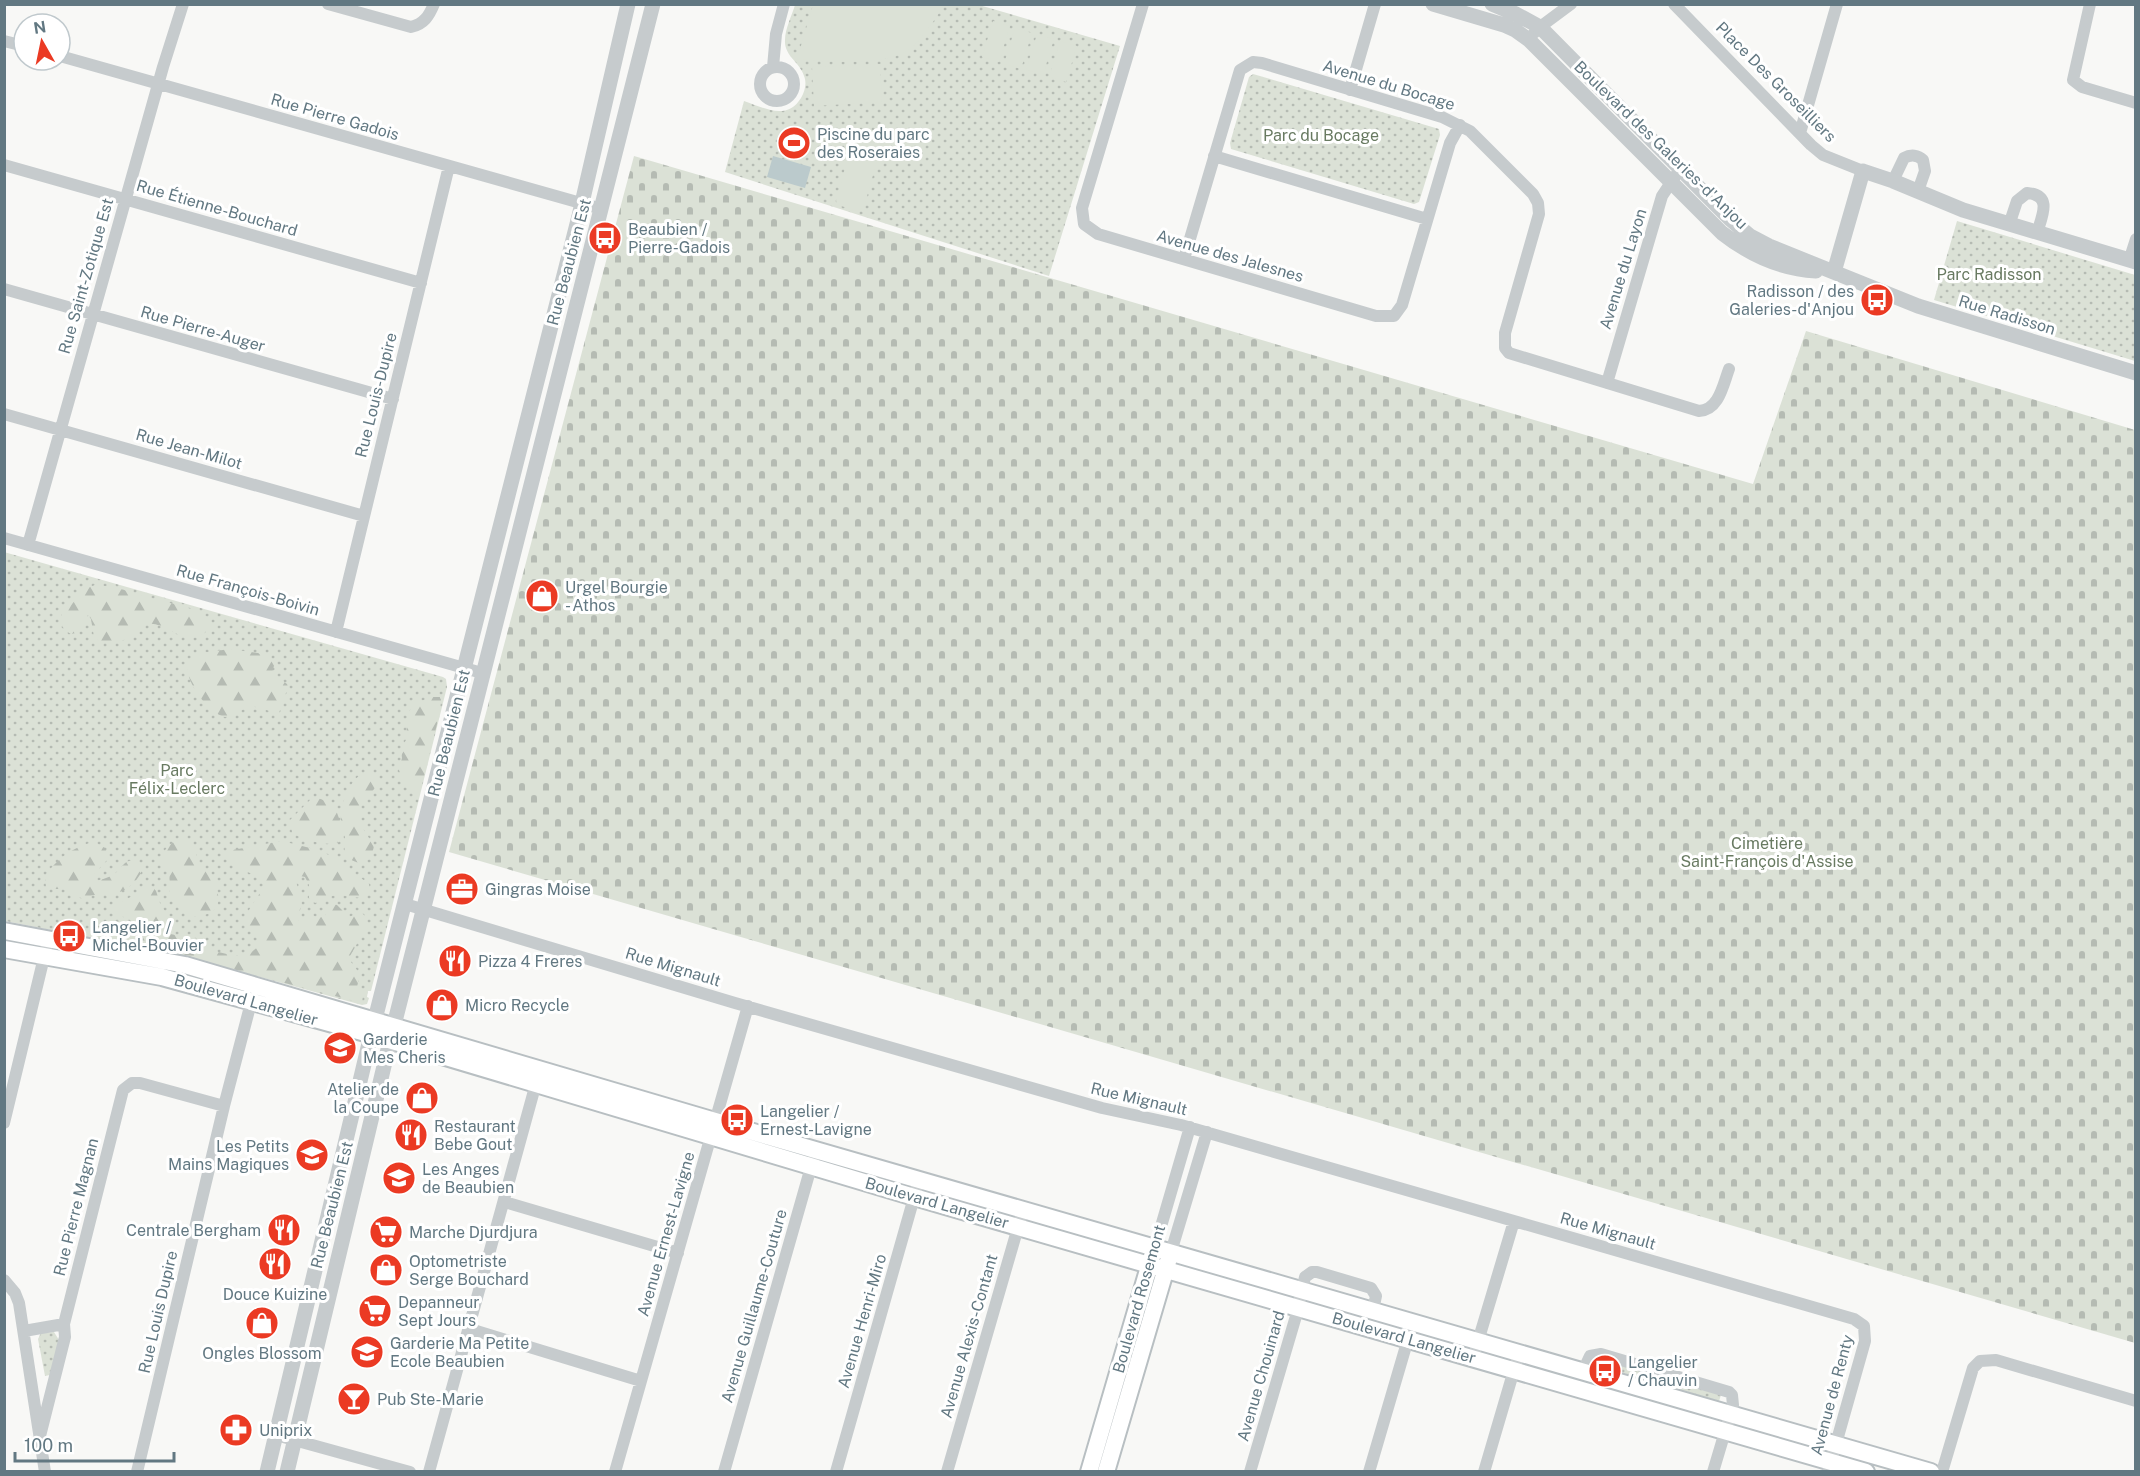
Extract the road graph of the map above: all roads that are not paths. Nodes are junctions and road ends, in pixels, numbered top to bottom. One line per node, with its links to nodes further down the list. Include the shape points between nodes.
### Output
1 (183, 4): 19 (street, Rue Saint-Zotique Est)
2 (328, 4): 3 (street, via 411,27 426,20)
3 (434, 4)
4 (628, 4): 33 (street, Rue Beaubien Est)
5 (653, 4): 34 (street, Rue Beaubien Est)
6 (784, 4): 18 (street)
7 (1143, 4): 39 (street, Avenue des Jalesnes, via 1082,217 1084,224 1098,234)
8 (1375, 4): 20 (street)
9 (1433, 4): 16 (street, Boulevard des Galeries-d'Anjou, via 1504,25)
10 (1492, 4): 15 (street, Boulevard des Galeries-d'Anjou)
11 (1571, 4): 15 (street)
12 (1674, 4): 23 (street, Place Des Groseilliers)
13 (1837, 4): 23 (street)
14 (2090, 4): 21 (street, via 2073,80 2079,86)
15 (1540, 27): 16 (street); 27 (street, Boulevard des Galeries-d'Anjou)
16 (1529, 39): 29 (street, Boulevard des Galeries-d'Anjou)
17 (72, 59): 19 (street, Rue Pierre Gadois)
18 (773, 66)
19 (158, 84): 26 (street, Rue Pierre Gadois); 32 (street, Rue Saint-Zotique Est)
20 (1350, 90): 22 (street, Avenue du Bocage); 24 (street, Avenue du Bocage, via 1262,63 1246,65 1240,70)
21 (2136, 103)
22 (1460, 125): 35 (street, Avenue des Jalesnes, via 1450,143); 49 (street, Avenue du Bocage, via 1470,130 1538,203 1538,224 1505,333 1505,348 1517,357)
23 (1800, 133): 28 (street, Place Des Groseilliers, via 1823,155)
24 (1214, 156): 35 (street); 39 (street, Avenue du Bocage)
25 (4, 165): 32 (street, Rue Étienne-Bouchard)
26 (449, 166): 33 (street, Rue Pierre Gadois); 42 (street, Rue Louis-Dupire)
27 (1681, 170): 29 (street, Avenue du Layon); 41 (street, Boulevard des Galeries-d'Anjou, via 1750,236)
28 (1863, 171): 30 (street); 41 (street)
29 (1670, 181): 41 (street, Boulevard des Galeries-d'Anjou, via 1738,246 1784,266); 49 (street, Avenue du Layon, via 1662,196)
30 (1893, 181): 31 (street); 31 (street, via 1904,158 1920,158 1925,171)
31 (1918, 191): 36 (street)
32 (125, 200): 42 (street, Rue Étienne-Bouchard); 44 (street, Rue Saint-Zotique Est)
33 (582, 204): 34 (street, Rue Pierre Gadois); 45 (street, Rue Beaubien Est)
34 (602, 209): 46 (street, Rue Beaubien Est)
35 (1427, 219): 39 (street, Avenue des Jalesnes, via 1402,305 1394,316 1376,316)
36 (2009, 225): 37 (street); 37 (street, via 2017,201 2027,193 2034,194 2043,202)
37 (2037, 233): 40 (street)
38 (2136, 239): 40 (street)
39 (1184, 259)
40 (2132, 261)
41 (1834, 272): 48 (street, Rue Radisson, via 1918,306)
42 (421, 283): 50 (street, Rue Louis-Dupire)
43 (4, 289): 44 (street, Rue Pierre-Auger)
44 (93, 314): 50 (street, Rue Pierre-Auger); 52 (street, Rue Saint-Zotique Est)
45 (550, 330): 46 (street); 57 (street, Rue Beaubien Est)
46 (568, 335): 58 (street, Rue Beaubien Est)
47 (1729, 369): 49 (street, Avenue du Bocage, via 1715,403 1706,411)
48 (2136, 373)
49 (1607, 383)
50 (393, 399): 53 (street, Rue Louis-Dupire)
51 (4, 414): 52 (street, Rue Jean-Milot)
52 (61, 430): 53 (street, Rue Jean-Milot); 55 (street, Rue Saint-Zotique Est)
53 (364, 516): 56 (street, Rue Louis-Dupire)
54 (4, 538): 55 (street, Rue François-Boivin)
55 (28, 545): 56 (street, Rue François-Boivin)
56 (336, 632): 57 (street, Rue François-Boivin)
57 (464, 669): 58 (street, Rue François-Boivin); 59 (street, Rue Beaubien Est)
58 (482, 673): 60 (street, Rue Beaubien Est)
59 (405, 904): 60 (street, Rue Mignault); 67 (street, Rue Beaubien Est)
60 (423, 909): 66 (street, Rue Mignault); 68 (street, Rue Beaubien Est)
61 (4, 931): 62 (main road, Boulevard Langelier)
62 (46, 947): 63 (main road, Boulevard Langelier); 64 (main road, Boulevard Langelier, via 185,965); 65 (main road, Boulevard Langelier); 71 (street)
63 (4, 949)
64 (256, 985): 65 (street, Rue Louis Dupire); 67 (main road, Boulevard Langelier)
65 (251, 1002): 67 (main road, Boulevard Langelier); 70 (street, Rue Louis Dupire)
66 (748, 1006): 72 (street, Rue Mignault, via 1102,1108); 73 (street, Avenue Ernest-Lavigne)
67 (374, 1027): 68 (main road, Boulevard Langelier); 82 (street, Rue Beaubien Est)
68 (392, 1033): 69 (main road, Boulevard Langelier); 83 (street, Rue Beaubien Est)
69 (538, 1077): 73 (main road, Boulevard Langelier); 78 (street)
70 (224, 1106): 91 (street, Rue Pierre Magnan, via 140,1083 132,1083 123,1090); 111 (street, Rue Louis Dupire)
71 (4, 1124)
72 (1190, 1127): 74 (street, Rue Mignault); 84 (street, Boulevard Rosemont)
73 (713, 1129): 75 (main road, Boulevard Langelier); 85 (street, Avenue Ernest-Lavigne)
74 (1207, 1132): 80 (street, Rue Mignault); 84 (street, Boulevard Rosemont)
75 (814, 1158): 76 (main road, Boulevard Langelier); 77 (main road, Boulevard Langelier); 117 (street, Avenue Guillaume-Couture)
76 (919, 1180): 77 (street, Avenue Henri-Miro); 79 (main road, Boulevard Langelier)
77 (914, 1197): 81 (main road, Boulevard Langelier); 118 (street, Avenue Henri-Miro)
78 (505, 1202): 85 (street); 93 (street)
79 (1023, 1210): 81 (street, Avenue Alexis-Contant); 84 (main road, Boulevard Langelier)
80 (1514, 1221): 92 (street, Rue Mignault, via 1854,1319); 96 (street)
81 (1019, 1227): 86 (main road, Boulevard Langelier); 119 (street, Avenue Alexis-Contant)
82 (322, 1239): 83 (street); 98 (street, Rue Beaubien Est)
83 (341, 1243): 99 (street, Rue Beaubien Est)
84 (1163, 1249): 86 (main road, Boulevard Rosemont); 88 (main road, Boulevard Langelier)
85 (678, 1253): 101 (street, Avenue Ernest-Lavigne)
86 (1158, 1267): 89 (main road, Boulevard Langelier); 120 (main road, Boulevard Rosemont); 121 (main road, Boulevard Rosemont)
87 (4, 1280): 94 (street, via 19,1303)
88 (1302, 1289): 89 (street, Avenue Chouinard); 90 (main road, Boulevard Langelier)
89 (1298, 1308): 95 (main road, Boulevard Langelier); 122 (street, Avenue Chouinard)
90 (1413, 1322): 95 (street); 96 (main road, Boulevard Langelier)
91 (64, 1324): 94 (street); 106 (street, Rue Pierre Magnan, via 65,1338)
92 (1864, 1326): 108 (street, Avenue de Renty, via 1865,1341)
93 (470, 1329): 101 (street); 115 (street)
94 (24, 1331): 106 (street)
95 (1408, 1339): 96 (main road, Boulevard Langelier); 123 (street)
96 (1476, 1349): 97 (main road, Boulevard Langelier); 100 (main road, Boulevard Langelier)
97 (1519, 1353): 100 (street); 103 (main road, Boulevard Langelier)
98 (295, 1355): 99 (street); 105 (street, Rue Beaubien Est)
99 (314, 1359): 107 (street, Rue Beaubien Est)
100 (1514, 1369): 104 (main road, Boulevard Langelier); 124 (street)
101 (641, 1381): 116 (street, Avenue Ernest-Lavigne)
102 (2136, 1401): 128 (street, via 1985,1359 1973,1368)
103 (1731, 1414): 104 (street); 108 (main road, Boulevard Langelier)
104 (1725, 1430): 109 (main road, Boulevard Langelier); 125 (street)
105 (276, 1435): 107 (street); 112 (street, Rue Beaubien Est)
106 (40, 1436): 110 (street)
107 (294, 1440): 113 (street, Rue Beaubien Est); 114 (street)
108 (1836, 1444): 109 (street, Avenue de Renty); 127 (main road, Boulevard Langelier)
109 (1829, 1466): 126 (main road, Boulevard Langelier)
110 (45, 1472)
111 (137, 1472)
112 (267, 1472)
113 (287, 1472)
114 (410, 1472)
115 (429, 1472)
116 (615, 1472)
117 (724, 1472)
118 (836, 1472)
119 (947, 1472)
120 (1089, 1472)
121 (1106, 1472)
122 (1250, 1472)
123 (1369, 1472)
124 (1484, 1472)
125 (1713, 1472)
126 (1866, 1472)
127 (1931, 1472)
128 (1942, 1472)

